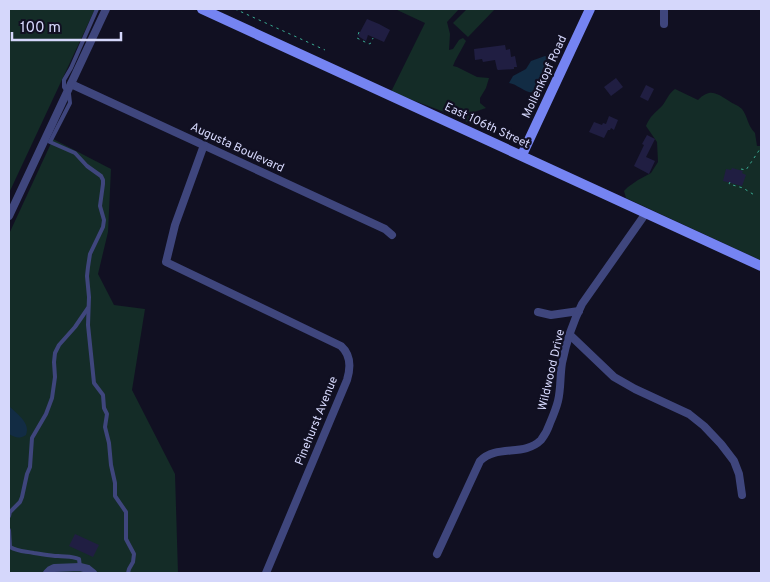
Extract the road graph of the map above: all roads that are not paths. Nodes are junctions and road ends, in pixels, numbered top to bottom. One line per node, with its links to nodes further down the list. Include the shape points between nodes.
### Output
1 (97, 9): 7 (lane, via 64,80 64,87)
2 (106, 9): 7 (street)
3 (202, 9): 9 (street, East 106th Street)
4 (590, 9): 9 (street, Mollenkopf Road)
5 (664, 9): 6 (street)
6 (664, 24)
7 (69, 88): 8 (street, Augusta Boulevard); 11 (street); 14 (lane, via 70,103 50,142 75,153 101,176 103,184 100,206 103,227 90,254 88,267)
8 (204, 145): 12 (street, Augusta Boulevard); 26 (street, Pinehurst Avenue, via 175,225 166,262 341,346 348,354 350,367)
9 (522, 155): 10 (street, East 106th Street)
10 (646, 213): 13 (street, East 106th Street); 15 (street, Wildwood Drive)
11 (9, 216)
12 (392, 235)
13 (761, 266)
14 (89, 306): 19 (lane, via 76,328 59,345 54,362 52,398 32,438 30,467 22,497); 25 (lane, via 94,383 103,395 116,496 126,512 126,539 134,554)
15 (579, 311): 16 (street, via 551,315); 17 (street, Wildwood Drive)
16 (538, 312)
17 (570, 335): 18 (street, via 614,377 688,414 704,426 734,461); 21 (street, Wildwood Drive, via 562,364 558,402 546,434 531,447 492,453 480,461)
18 (742, 495)
19 (9, 516)
20 (9, 530): 22 (lane, via 10,547 15,550 73,557 79,560)
21 (437, 554)
22 (80, 568): 23 (street, via 54,568); 24 (street)
23 (47, 573)
24 (93, 573)
25 (128, 573)
26 (266, 573)

